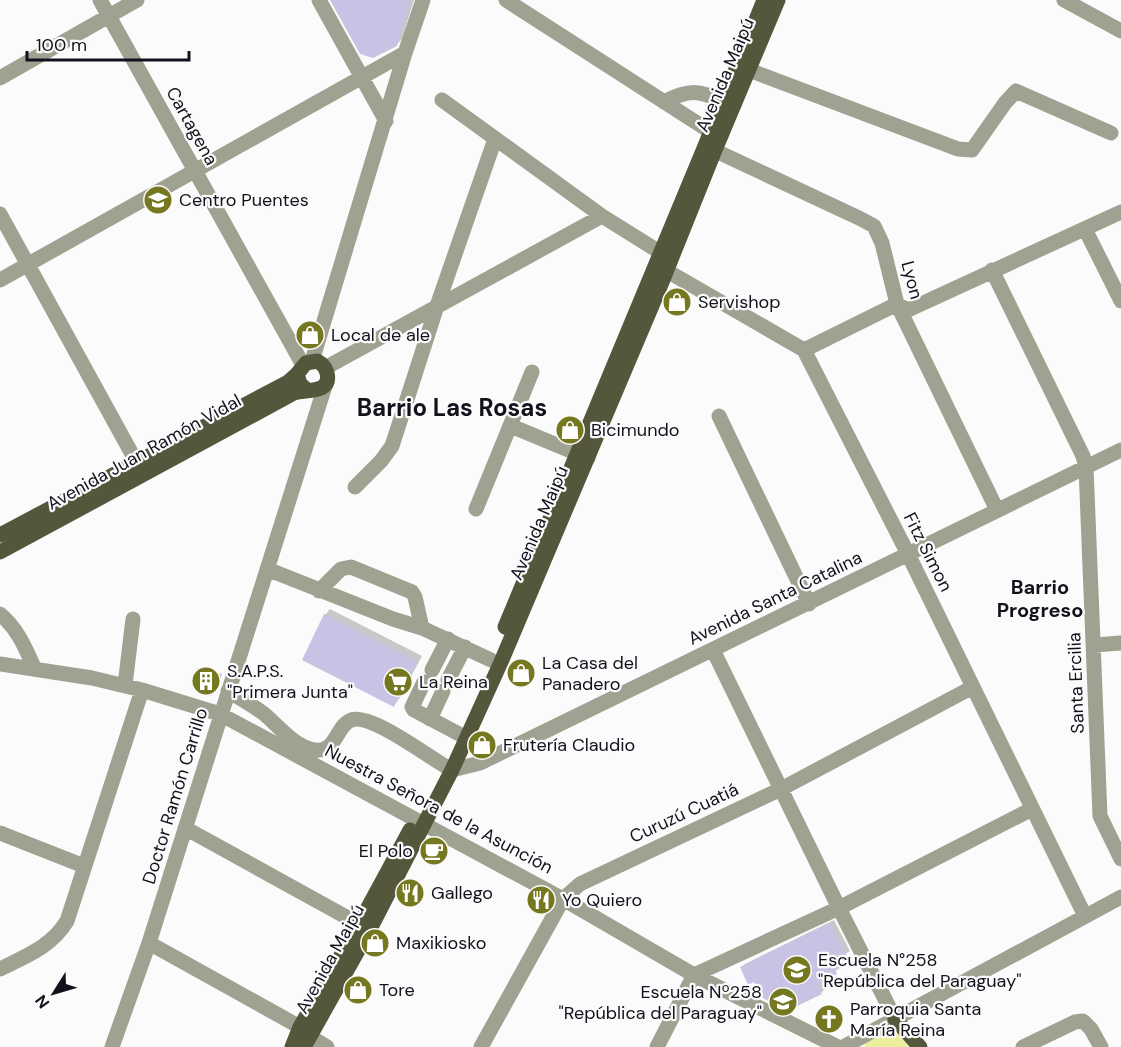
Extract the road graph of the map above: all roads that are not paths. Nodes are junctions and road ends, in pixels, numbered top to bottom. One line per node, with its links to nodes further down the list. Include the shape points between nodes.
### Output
1 (100, 0): 9 (street, Cartagena)
2 (137, 0): 9 (street)
3 (319, 0): 14 (street)
4 (423, 0): 11 (street, Doctor Ramón Carrillo)
5 (506, 0): 16 (street, Lyon)
6 (764, 0): 17 (main road, Avenida Maipú)
7 (778, 0): 12 (main road, Avenida Maipú)
8 (1064, 0): 10 (street)
9 (108, 16): 13 (street); 22 (street, Cartagena)
10 (1120, 28)
11 (405, 53): 14 (street); 18 (street, Doctor Ramón Carrillo)
12 (749, 70): 17 (main road, Avenida Maipú); 19 (street, via 958,149 972,150 1016,91)
13 (0, 78)
14 (362, 78): 18 (street); 22 (street)
15 (442, 100): 20 (street)
16 (664, 102): 17 (street, via 696,91); 21 (street, Lyon)
17 (729, 103): 21 (main road, Avenida Maipú)
18 (386, 121): 35 (street, Doctor Ramón Carrillo)
19 (1111, 133)
20 (495, 139): 25 (street); 33 (street)
21 (713, 141): 27 (main road, Avenida Maipú); 32 (street, Lyon, via 874,226)
22 (195, 172): 28 (street); 35 (street, Cartagena)
23 (1121, 212): 26 (street)
24 (0, 214): 28 (street)
25 (602, 216): 27 (street); 33 (street)
26 (1085, 229): 29 (street); 31 (street)
27 (666, 261): 34 (street); 40 (main road, Avenida Maipú)
28 (27, 265): 30 (street); 42 (street)
29 (992, 270): 32 (street, via 908,309); 41 (street, Santa Ercilia)
30 (0, 280)
31 (1121, 301)
32 (897, 304): 34 (street); 45 (street, Lyon)
33 (437, 306): 35 (street); 43 (street, via 392,446)
34 (804, 350): 48 (street, Fitz Simon)
35 (313, 370): 42 (main road, Avenida Juan Ramón Vidal); 42 (main road, Avenida Juan Ramón Vidal, via 317,391 294,393); 49 (street, Doctor Ramón Carrillo)
36 (531, 372): 38 (street)
37 (719, 416): 51 (street)
38 (511, 426): 40 (street); 44 (street)
39 (1121, 450): 41 (street, Avenida Santa Catalina)
40 (582, 456): 60 (main road, Avenida Maipú); 72 (main road, Avenida Maipú, via 501,662)
41 (1086, 467): 45 (street, Avenida Santa Catalina); 57 (street, Santa Ercilia)
42 (140, 469): 46 (main road, Avenida Juan Ramón Vidal); 47 (main road, Avenida Juan Ramón Vidal)
43 (355, 487)
44 (476, 509)
45 (997, 510): 48 (street, Avenida Santa Catalina)
46 (0, 535)
47 (0, 552)
48 (908, 554): 51 (street, Avenida Santa Catalina); 64 (street, Fitz Simon)
49 (267, 569): 50 (street); 66 (street, Doctor Ramón Carrillo)
50 (319, 591): 54 (street); 54 (street, via 342,569 351,567 412,592)
51 (809, 604): 59 (street, Avenida Santa Catalina)
52 (0, 614): 62 (street, via 10,622)
53 (133, 619): 63 (street)
54 (422, 628): 55 (street)
55 (448, 639): 58 (street); 68 (street, via 412,707)
56 (1121, 643): 57 (street)
57 (1094, 645): 78 (street, Santa Ercilia, via 1100,816)
58 (465, 647): 60 (street); 68 (street)
59 (713, 650): 72 (street, Avenida Santa Catalina, via 495,757); 73 (street)
60 (491, 660): 69 (main road, Avenida Maipú)
61 (0, 663): 62 (street, Nuestra Señora de la Asunción)
62 (34, 668): 63 (street, Nuestra Señora de la Asunción)
63 (125, 686): 65 (street, Nuestra Señora de la Asunción)
64 (973, 687): 73 (street, Curuzú Cuatiá); 74 (street, Fitz Simon)
65 (142, 690): 67 (street, Nuestra Señora de la Asunción); 79 (street)
66 (228, 691): 67 (street, Doctor Ramón Carrillo); 70 (street, via 300,744 315,750)
67 (220, 714): 71 (street, Nuestra Señora de la Asunción); 76 (street, Doctor Ramón Carrillo)
68 (430, 718): 69 (street)
69 (459, 734): 72 (main road, Avenida Maipú)
70 (328, 748): 71 (street); 72 (street, via 345,725 360,719 387,729)
71 (319, 766): 75 (street, Nuestra Señora de la Asunción)
72 (448, 768): 75 (main road, Avenida Maipú)
73 (781, 789): 81 (street, Curuzú Cuatiá, via 580,884); 82 (street)
74 (1032, 809): 82 (street); 83 (street, Fitz Simon)
75 (420, 820): 81 (street, Nuestra Señora de la Asunción); 84 (main road, Avenida Maipú)
76 (185, 828): 84 (street); 85 (street, Doctor Ramón Carrillo)
77 (0, 833): 79 (street)
78 (1121, 859)
79 (84, 866): 86 (street, via 67,921 58,935)
80 (1121, 897): 83 (street)
81 (564, 899): 87 (street, Nuestra Señora de la Asunción); 93 (street, Curuzú Cuatiá)
82 (839, 908): 87 (street); 88 (street)
83 (1085, 916): 88 (street)
84 (365, 927): 89 (main road, Avenida Maipú)
85 (149, 943): 89 (street); 90 (street, Doctor Ramón Carrillo)
86 (0, 969)
87 (694, 975): 94 (street); 95 (street, Nuestra Señora de la Asunción)
88 (895, 1018): 96 (street); 97 (main road)
89 (305, 1037): 91 (main road, Avenida Maipú); 92 (street)
90 (112, 1047)
91 (292, 1047)
92 (327, 1047)
93 (481, 1047)
94 (657, 1047)
95 (838, 1047)
96 (843, 1047)
97 (920, 1047)
98 (1023, 1047): 99 (street, via 1083,1021)
99 (1101, 1047)

